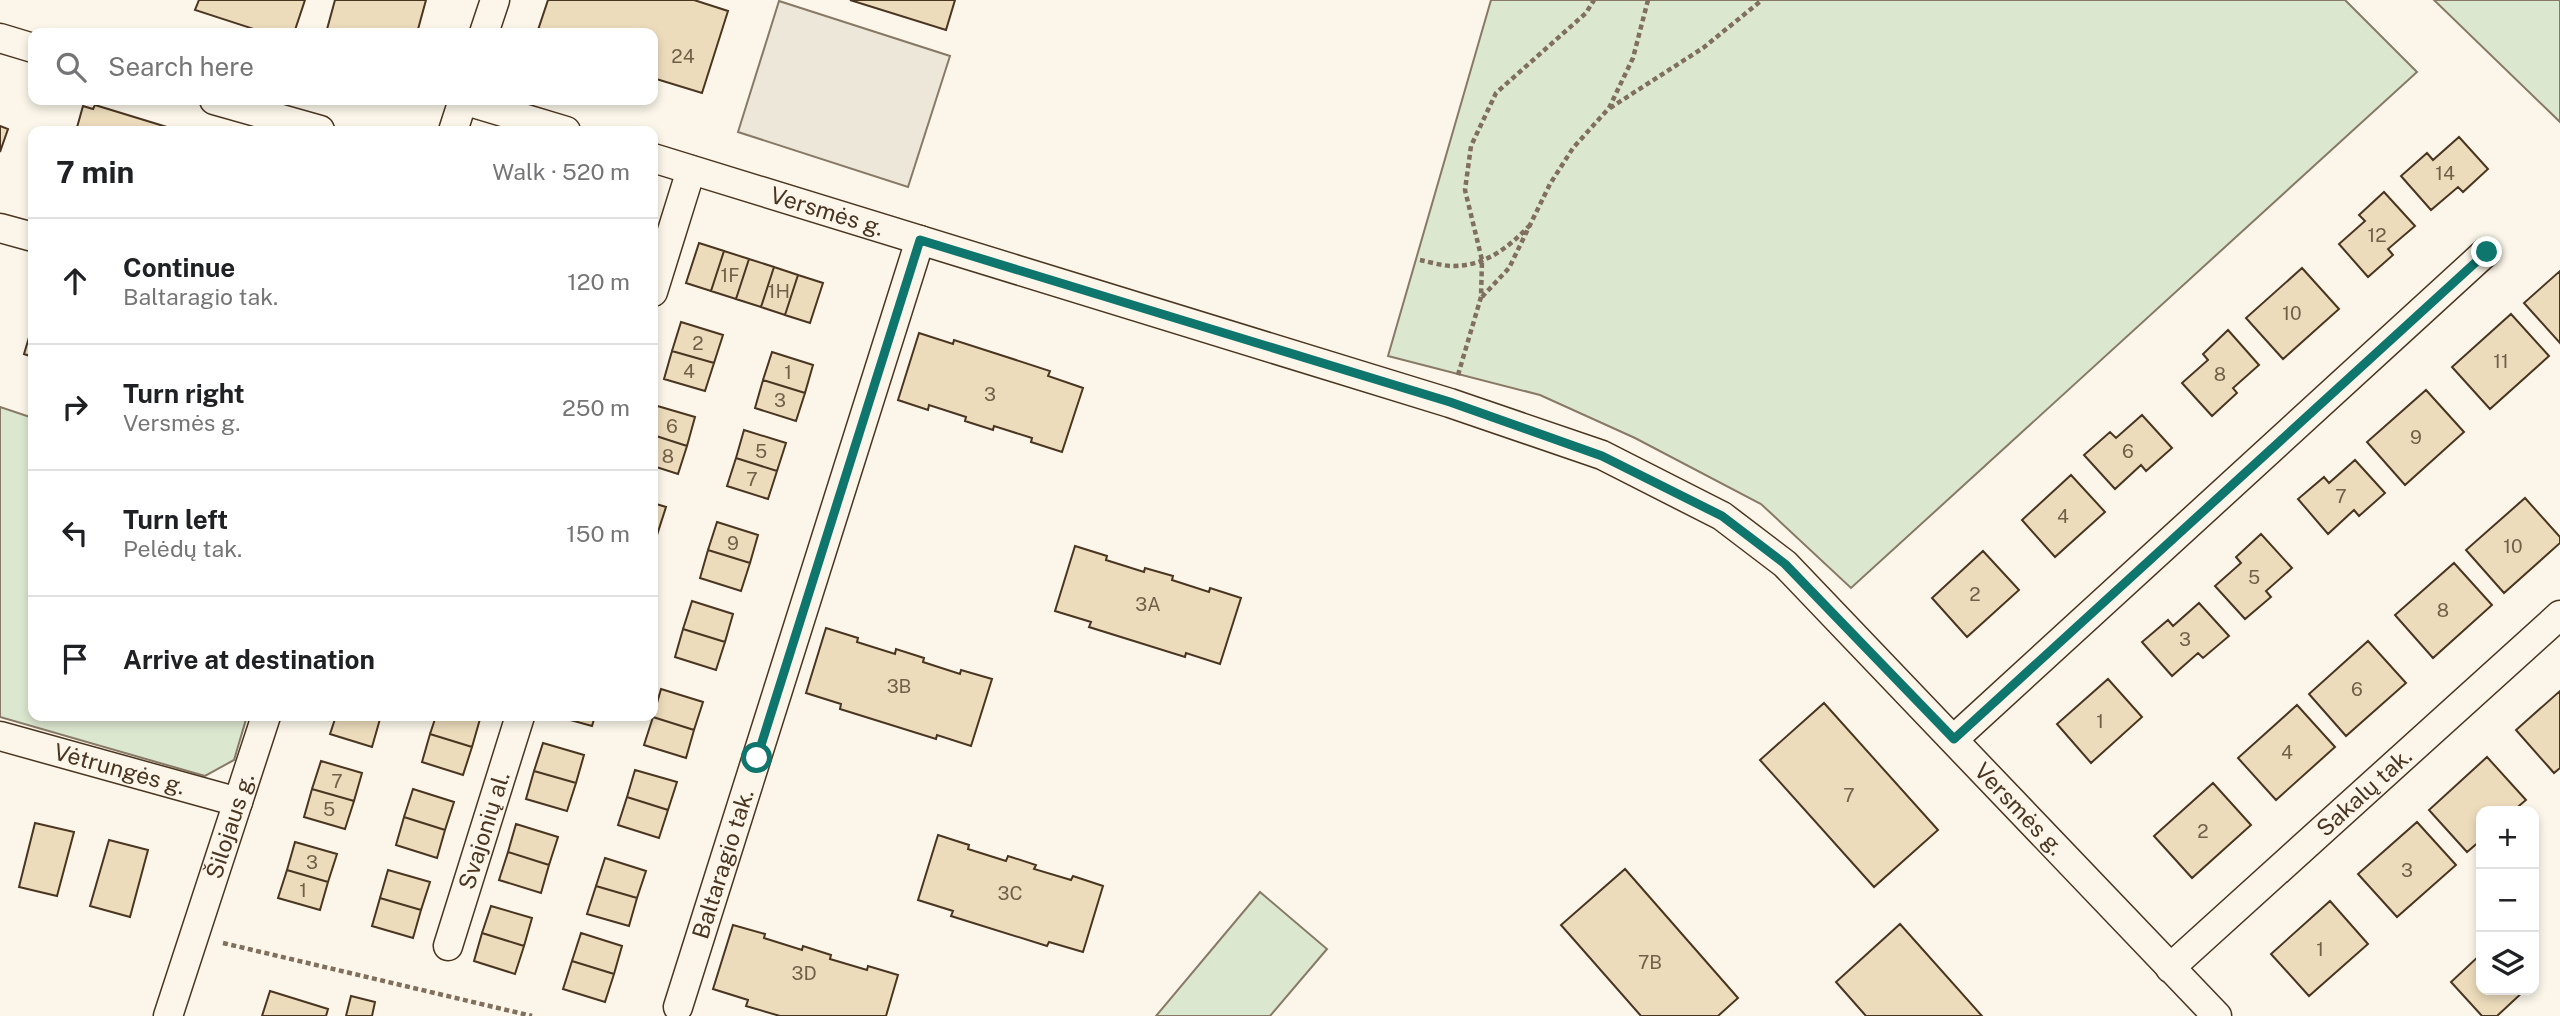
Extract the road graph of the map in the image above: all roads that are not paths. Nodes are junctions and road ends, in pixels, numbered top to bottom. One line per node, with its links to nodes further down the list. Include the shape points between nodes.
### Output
1 (495, 0): 2 (street)
2 (486, 28)
3 (0, 38): 4 (street)
4 (28, 46)
5 (232, 105): 8 (street)
6 (461, 105): 9 (street)
7 (480, 105): 10 (street)
8 (306, 126)
9 (455, 126)
10 (549, 126)
11 (658, 160): 12 (street, Versmės g.)
12 (691, 170): 15 (street, Versmės g.); 17 (street)
13 (0, 228): 14 (street)
14 (28, 236)
15 (920, 240): 22 (street, Versmės g., via 1450,402 1602,456 1722,516 1785,564); 26 (street, Baltaragio tak.)
16 (2487, 252): 22 (street)
17 (658, 276)
18 (2560, 615): 25 (street, Sakalų tak.)
19 (264, 721): 23 (street, Šilojaus g.)
20 (518, 721): 24 (street, Svajonių al.)
21 (0, 736): 23 (street, Vėtrungės g.)
22 (1954, 739): 25 (street, Versmės g.)
23 (238, 802): 27 (street, Šilojaus g.)
24 (448, 946)
25 (2170, 968): 28 (street, Versmės g.)
26 (678, 1006)
27 (169, 1016)
28 (2217, 1016)

